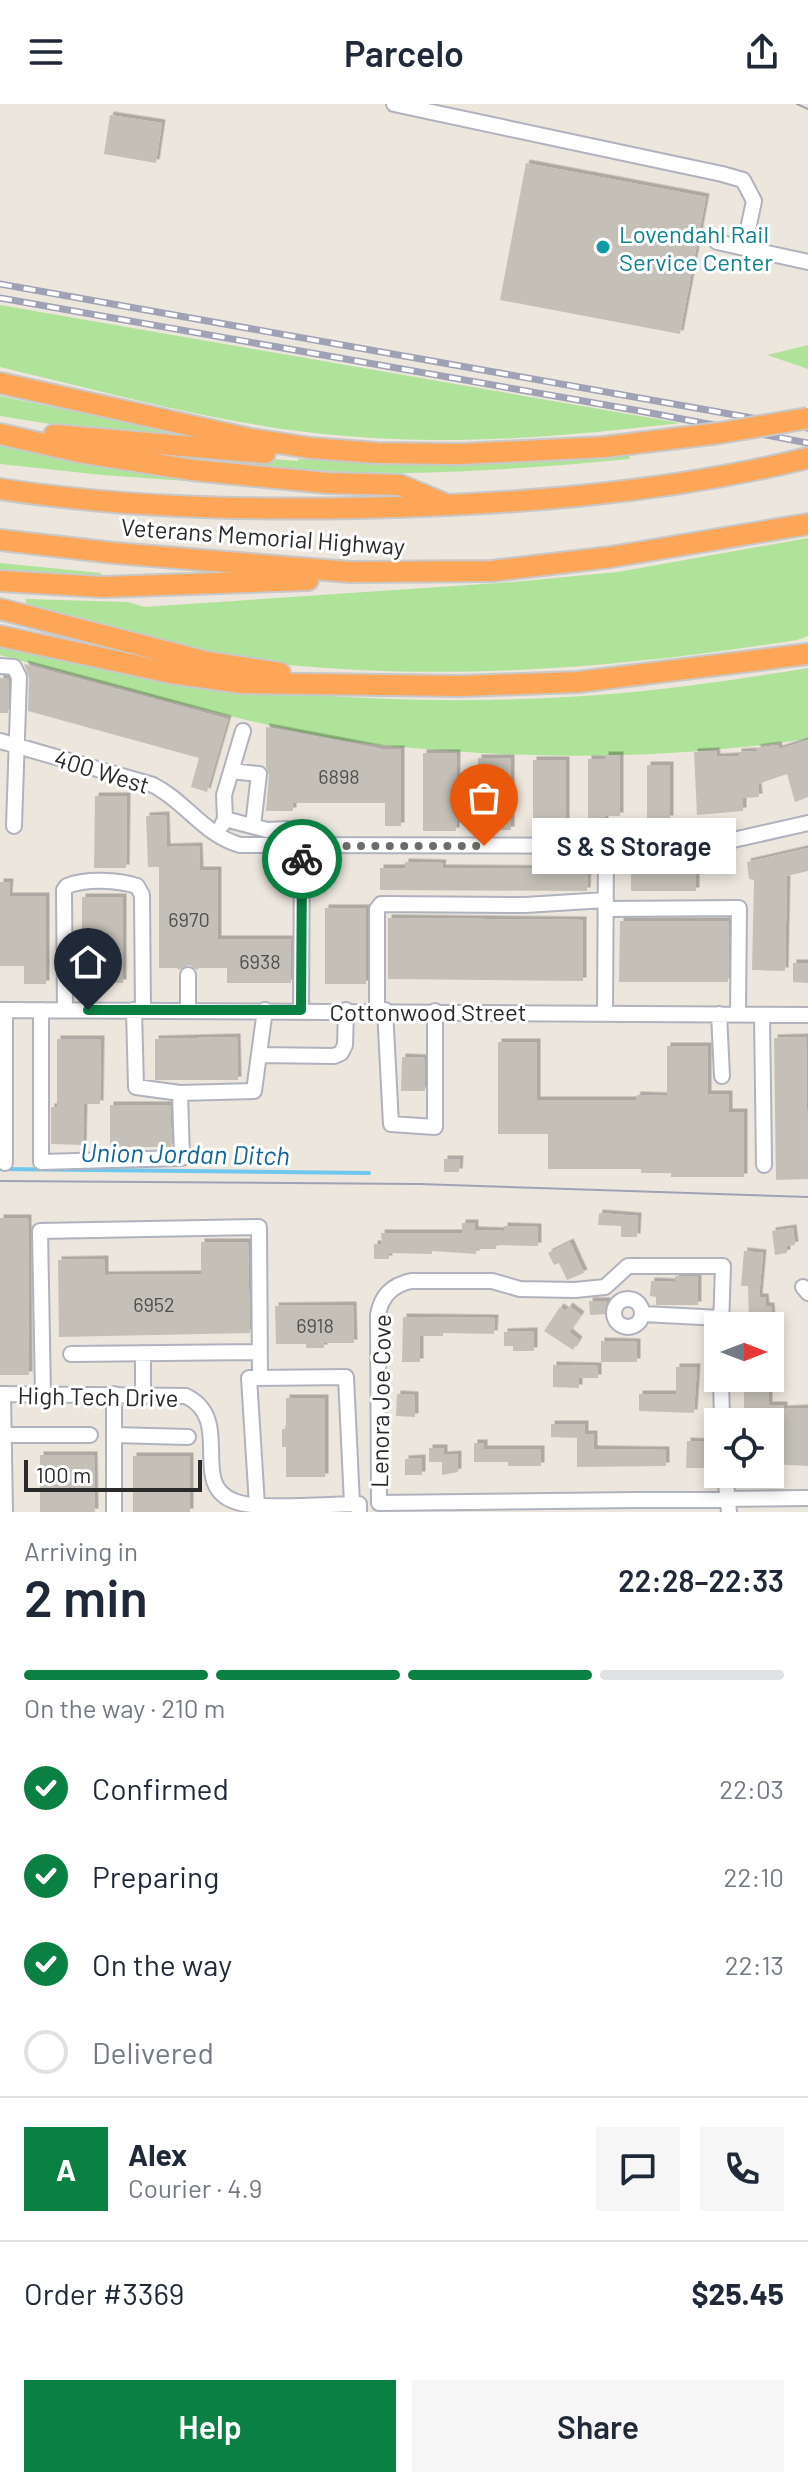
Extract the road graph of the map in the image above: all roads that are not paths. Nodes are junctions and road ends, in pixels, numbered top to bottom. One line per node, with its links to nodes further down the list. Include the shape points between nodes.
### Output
1 (394, 104): 2 (street)
2 (428, 107): 4 (street, via 743,180 754,201)
3 (717, 242): 4 (street)
4 (744, 248): 5 (street)
5 (808, 262)
6 (0, 383): 10 (highway, via 251,439)
7 (808, 418): 10 (highway, bridge, via 604,447)
8 (0, 426): 10 (highway, via 94,440 238,451)
9 (0, 434): 13 (highway, via 192,470 400,485)
10 (377, 453)
11 (808, 458): 13 (highway, Veterans Memorial Highway, via 590,495)
12 (0, 489): 13 (highway, Veterans Memorial Highway, via 59,498 252,510)
13 (450, 506)
14 (808, 524): 16 (highway, Veterans Memorial Highway)
15 (0, 540): 16 (highway, Veterans Memorial Highway, via 350,572)
16 (492, 571): 17 (highway, via 103,587)
17 (0, 581)
18 (0, 609): 22 (highway, via 207,662)
19 (0, 636): 22 (highway, via 242,683)
20 (808, 654): 22 (highway, via 578,682)
21 (0, 666): 25 (street, via 18,671)
22 (362, 685)
23 (243, 731): 26 (street)
24 (0, 741): 25 (street, 400 West)
25 (16, 744): 29 (street); 32 (street, 400 West, via 153,785)
26 (231, 771): 27 (street); 30 (street, via 259,774)
27 (225, 819): 30 (street); 32 (street)
28 (808, 823): 34 (street, 400 West, via 700,844)
29 (14, 826)
30 (253, 826): 31 (street)
31 (287, 829)
32 (217, 836): 33 (street, 400 West, via 240,845)
33 (302, 846): 34 (street, 400 West); 43 (street)
34 (606, 846): 35 (street)
35 (606, 905): 45 (street, via 381,904); 47 (street); 49 (street, via 739,908)
36 (188, 975): 41 (street)
37 (3, 1010): 38 (street, Cottonwood Street); 52 (street)
38 (41, 1010): 39 (street, Cottonwood Street); 55 (street, via 41,1162 182,1158)
39 (65, 1010): 40 (street, Cottonwood Street); 40 (street, via 64,897 74,883 132,884 141,890)
40 (139, 1010): 41 (street, Cottonwood Street); 55 (street, via 136,1087)
41 (188, 1010): 42 (street, Cottonwood Street)
42 (265, 1010): 43 (street, Cottonwood Street); 53 (street)
43 (301, 1010): 44 (street, Cottonwood Street)
44 (346, 1010): 45 (street, Cottonwood Street); 53 (street, via 341,1053)
45 (381, 1010): 46 (street, Cottonwood Street); 46 (street, via 391,1124 435,1127)
46 (435, 1011): 47 (street, Cottonwood Street)
47 (605, 1012): 48 (street, Cottonwood Street)
48 (719, 1014): 49 (street, Cottonwood Street); 54 (street)
49 (738, 1014): 50 (street, Cottonwood Street)
50 (762, 1015): 51 (street, Cottonwood Street); 57 (street)
51 (808, 1015)
52 (3, 1036): 56 (street)
53 (259, 1055): 55 (street, via 254,1091)
54 (722, 1076)
55 (180, 1093)
56 (5, 1163)
57 (764, 1165)
58 (618, 1277): 59 (street); 60 (street, via 628,1266 723,1266); 78 (street, Lenora Joe Cove, via 599,1288 520,1289 492,1281 411,1281 394,1287 380,1303 379,1503)
59 (624, 1299): 61 (street, via 635,1300); 61 (street, via 615,1306 617,1322 633,1327)
60 (721, 1312)
61 (643, 1314): 62 (street)
62 (704, 1320)
63 (260, 1352): 64 (street); 66 (street); 68 (street, via 259,1227 40,1231)
64 (143, 1353): 65 (street); 70 (street)
65 (71, 1354)
66 (260, 1378): 77 (street, via 249,1378); 79 (street, via 346,1377)
67 (2, 1394): 68 (street, High Tech Drive); 71 (street)
68 (43, 1394): 69 (street, High Tech Drive)
69 (114, 1394): 70 (street, High Tech Drive); 73 (street)
70 (143, 1394): 76 (street, High Tech Drive, via 179,1394 201,1406 211,1426 213,1480)
71 (4, 1435): 72 (street); 80 (street)
72 (90, 1435)
73 (114, 1435): 74 (street); 81 (street)
74 (188, 1437)
75 (808, 1498): 78 (street)
76 (226, 1505): 77 (street, High Tech Drive)
77 (257, 1505): 79 (street, High Tech Drive)
78 (729, 1505)
79 (357, 1507)
80 (5, 1512)
81 (114, 1512)

